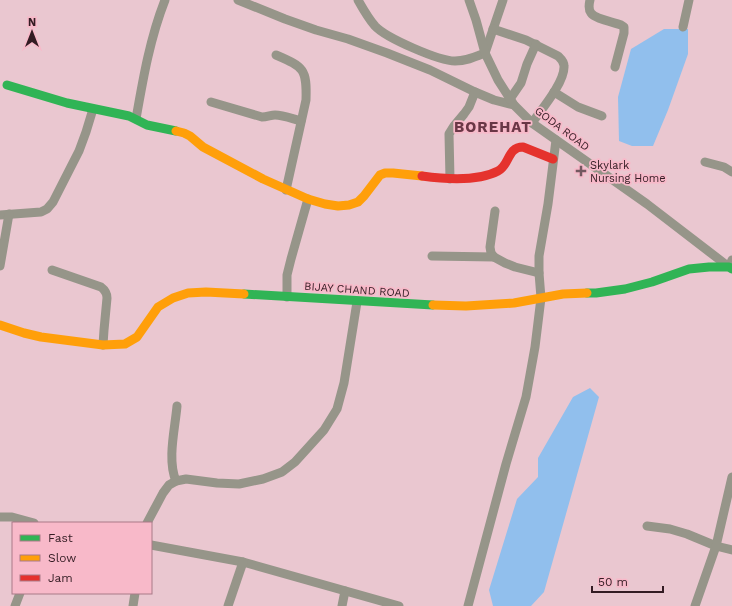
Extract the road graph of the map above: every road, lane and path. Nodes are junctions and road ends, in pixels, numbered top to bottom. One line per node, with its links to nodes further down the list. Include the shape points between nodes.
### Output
1 (165, 0): 21 (street, via 148,55)
2 (238, 0): 15 (street, via 285,19 387,53)
3 (358, 0): 11 (street, via 375,26 386,35 440,59 467,60)
4 (469, 0): 11 (street, GODA ROAD)
5 (503, 0): 9 (street)
6 (590, 0): 13 (street, via 591,13 624,27)
7 (689, 0): 8 (street)
8 (683, 27)
9 (493, 29): 10 (street); 11 (street)
10 (536, 44): 16 (street, via 558,56 564,65); 18 (street)
11 (485, 53): 18 (street, GODA ROAD)
12 (276, 55): 22 (street, via 293,62 301,68 305,76 306,100)
13 (616, 66)
14 (7, 85): 19 (main road)
15 (475, 92): 18 (street, via 494,100); 28 (street, via 469,108 449,134)
16 (554, 92): 20 (street, via 578,107); 23 (street)
17 (211, 102): 22 (street, via 262,117 279,115)
18 (512, 102): 23 (street, GODA ROAD)
19 (93, 109): 21 (main road); 32 (street, via 79,151 53,202 41,212)
20 (602, 116)
21 (136, 119): 29 (main road, via 146,125 190,136 217,155)
22 (301, 121): 29 (street)
23 (532, 122): 24 (street, GODA ROAD)
24 (556, 140): 25 (street); 35 (street, GODA ROAD)
25 (553, 159): 28 (main road, via 519,146 501,170 484,176); 38 (street, via 539,256)
26 (705, 162): 27 (street)
27 (732, 172)
28 (450, 178): 30 (main road, via 385,173 380,175 358,202 338,206)
29 (286, 190): 30 (main road)
30 (308, 199): 39 (street, via 287,275)
31 (495, 211): 34 (street, via 490,248)
32 (4, 215): 36 (street)
33 (432, 256): 34 (street)
34 (494, 256): 38 (street, via 515,267)
35 (731, 265): 40 (main road, BIJAY CHAND ROAD, via 690,269 625,289)
36 (0, 266)
37 (52, 270): 43 (street, via 101,287 107,293)
38 (539, 273): 40 (street)
39 (287, 297): 41 (main road, BIJAY CHAND ROAD); 43 (main road, BIJAY CHAND ROAD, via 188,293 158,307 137,337 125,344)
40 (541, 298): 41 (main road, BIJAY CHAND ROAD, via 514,303 466,306); 64 (street, via 526,397)
41 (357, 302): 46 (street, via 344,383 337,409 324,430 295,462 282,472 240,484 186,479)
42 (0, 325): 43 (main road, BIJAY CHAND ROAD, via 41,337)
43 (103, 345)
44 (177, 406): 46 (street, via 172,453)
45 (732, 477): 52 (street)
46 (176, 481): 49 (street, via 163,493)
47 (0, 517): 48 (street)
48 (30, 522)
49 (148, 522)
50 (647, 526): 52 (street, via 670,529)
51 (152, 545): 54 (street)
52 (716, 546): 53 (street); 65 (street)
53 (732, 550)
54 (243, 562): 55 (street); 61 (street)
55 (345, 591): 58 (street); 62 (street)
56 (20, 594): 59 (street)
57 (135, 594): 60 (street)
58 (380, 603): 63 (street)
59 (15, 606)
60 (133, 606)
61 (228, 606)
62 (342, 606)
63 (399, 606)
64 (468, 606)
65 (695, 606)

